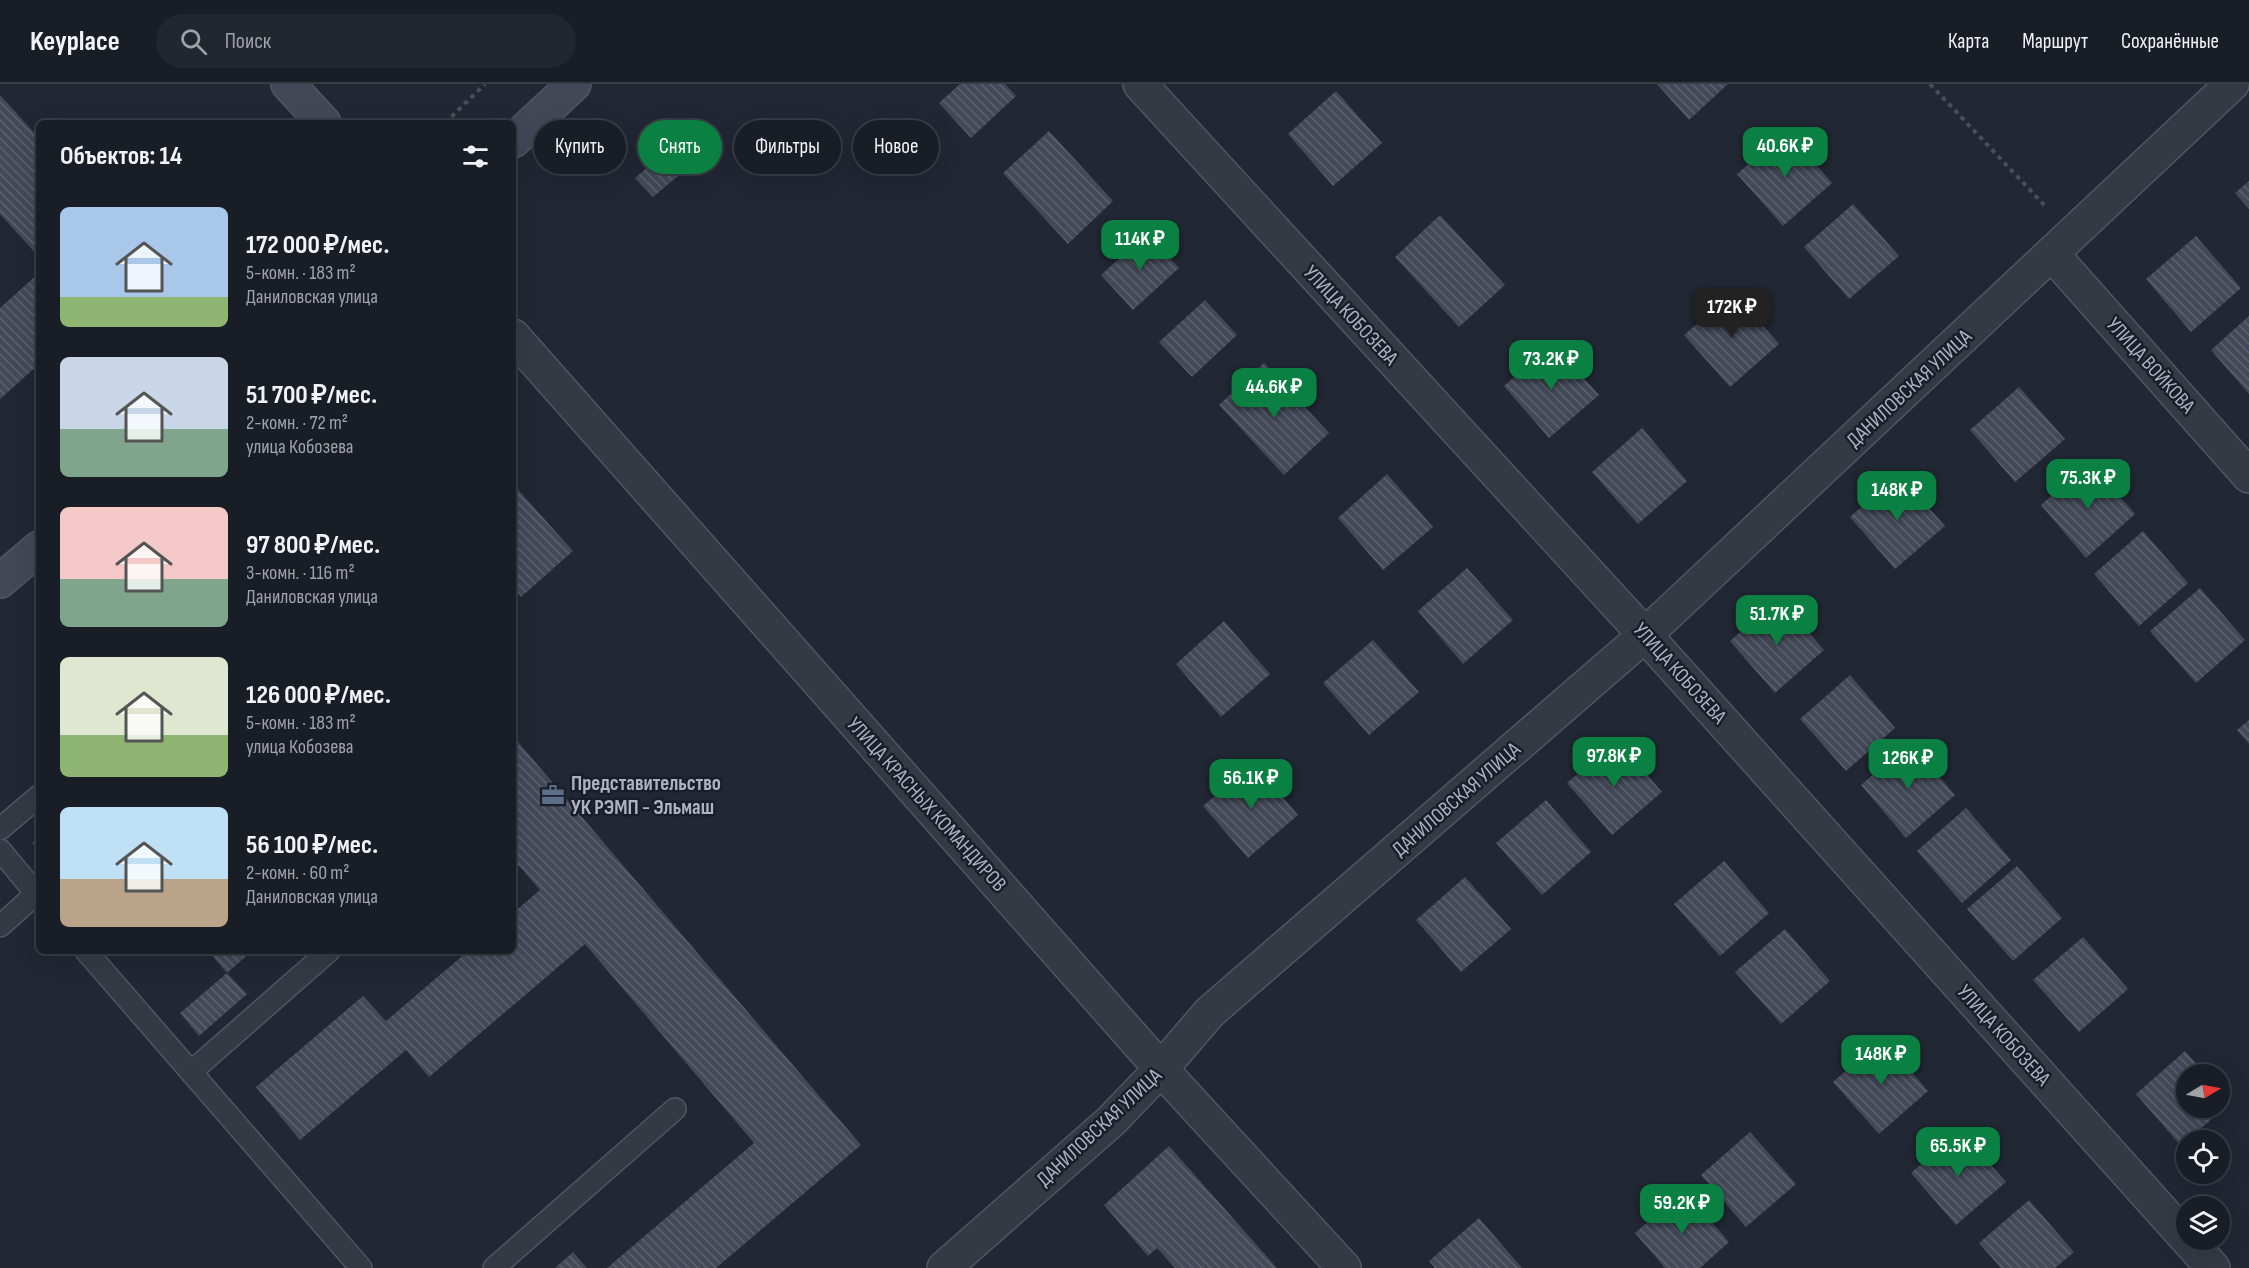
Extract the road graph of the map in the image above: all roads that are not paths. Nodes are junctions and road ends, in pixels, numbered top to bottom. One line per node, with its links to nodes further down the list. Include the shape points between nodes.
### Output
1 (288, 84): 5 (main road)
2 (574, 84): 6 (main road)
3 (1140, 84): 12 (street, УЛИЦА КОБОЗЕВА)
4 (2232, 84): 7 (street, ДАНИЛОВСКАЯ УЛИЦА)
5 (321, 120)
6 (516, 138)
7 (2062, 244): 9 (street, УЛИЦА ВОЙКОВА); 12 (street, ДАНИЛОВСКАЯ УЛИЦА)
8 (516, 339): 21 (street, УЛИЦА КРАСНЫХ КОМАНДИРОВ)
9 (2249, 476)
10 (36, 551): 11 (main road)
11 (0, 581)
12 (1646, 635): 21 (street, ДАНИЛОВСКАЯ УЛИЦА, via 1210,1012); 28 (street, УЛИЦА КОБОЗЕВА)
13 (36, 799): 14 (lane)
14 (0, 830)
15 (0, 850): 16 (lane)
16 (36, 894)
17 (36, 898): 18 (lane)
18 (0, 926)
19 (89, 954): 22 (lane)
20 (326, 954): 22 (lane)
21 (1161, 1069): 26 (street, ДАНИЛОВСКАЯ УЛИЦА, via 1111,1121); 27 (street, УЛИЦА КРАСНЫХ КОМАНДИРОВ)
22 (191, 1072): 24 (lane)
23 (675, 1109): 25 (lane)
24 (361, 1268)
25 (494, 1268)
26 (944, 1268)
27 (1344, 1268)
28 (2213, 1268)

